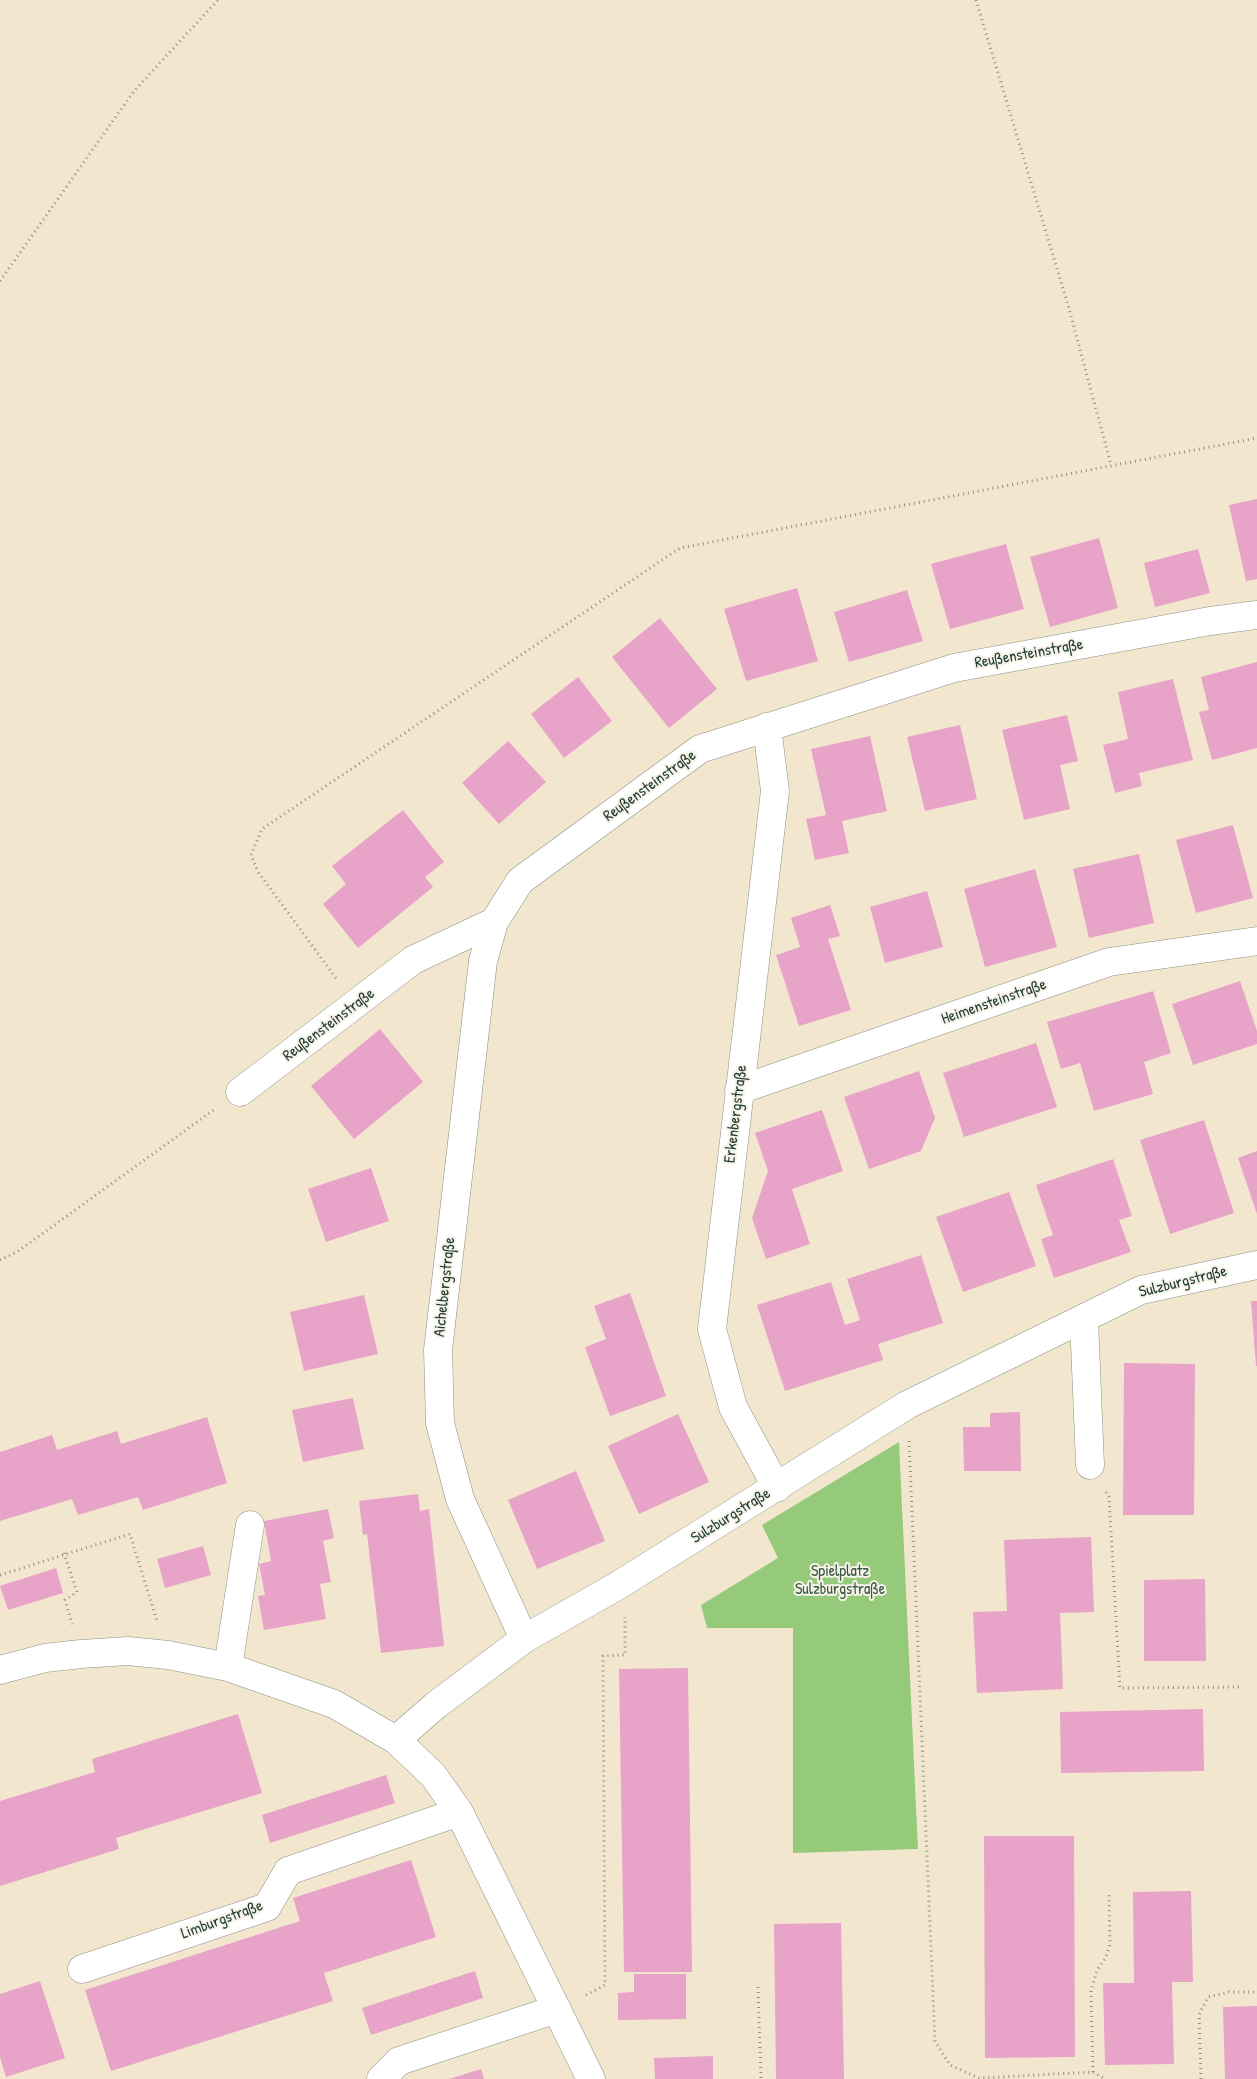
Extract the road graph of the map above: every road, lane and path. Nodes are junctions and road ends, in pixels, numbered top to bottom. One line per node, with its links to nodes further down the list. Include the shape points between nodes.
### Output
1 (218, 0): 3 (path, via 134,91)
2 (976, 0): 5 (path, via 1068,305)
3 (0, 281)
4 (1257, 438): 5 (path)
5 (1111, 465): 10 (path, via 680,548 262,830 251,855 258,872)
6 (1257, 614): 7 (street, Reußensteinstraße, via 954,668)
7 (767, 727): 8 (street, Reußensteinstraße, via 700,749 520,882); 11 (street, Erkenbergstraße, via 775,791)
8 (494, 922): 10 (street, Reußensteinstraße, via 413,960); 23 (street, Aichelbergstraße, via 483,961 439,1341 440,1424 460,1499)
9 (1257, 941): 11 (street, Heimensteinstraße, via 1108,962)
10 (356, 1005): 12 (street, Reußensteinstraße)
11 (739, 1090): 18 (street, Erkenbergstraße, via 712,1329 733,1407)
12 (240, 1092): 13 (path, via 17,1252)
13 (0, 1260)
14 (1257, 1265): 15 (street, Sulzburgstraße, via 1141,1290)
15 (1084, 1319): 16 (street, Sulzburgstraße); 17 (street)
16 (907, 1405): 18 (street, Sulzburgstraße); 36 (path, via 935,2041 950,2065 979,2078)
17 (1090, 1465): 28 (path, via 1109,1497 1120,1688)
18 (777, 1488): 23 (street, Sulzburgstraße)
19 (250, 1525): 26 (street)
20 (64, 1553): 21 (path); 24 (path, via 77,1592 65,1600); 25 (path, via 130,1534)
21 (0, 1575)
22 (625, 1611): 35 (path, via 625,1655 603,1656 605,1985)
23 (524, 1639): 29 (street, Sulzburgstraße, via 436,1705)
24 (81, 1654): 25 (street, via 128,1651); 27 (street, via 45,1658)
25 (168, 1655): 26 (street)
26 (228, 1667): 29 (street, via 334,1704)
27 (0, 1670)
28 (1241, 1687)
29 (396, 1740): 30 (street, via 433,1775)
30 (458, 1812): 32 (street, Limburgstraße, via 288,1872 267,1907); 35 (street)
31 (1109, 1893): 36 (path, via 1110,1945 1091,1991)
32 (82, 1969)
33 (758, 1987): 39 (path)
34 (1257, 1992): 41 (path, via 1229,1992 1208,1997 1199,2014)
35 (557, 2009): 37 (street, via 399,2061); 38 (street)
36 (1093, 2072): 40 (path)
37 (381, 2079)
38 (591, 2079)
39 (760, 2079)
40 (1104, 2079)
41 (1201, 2079)

